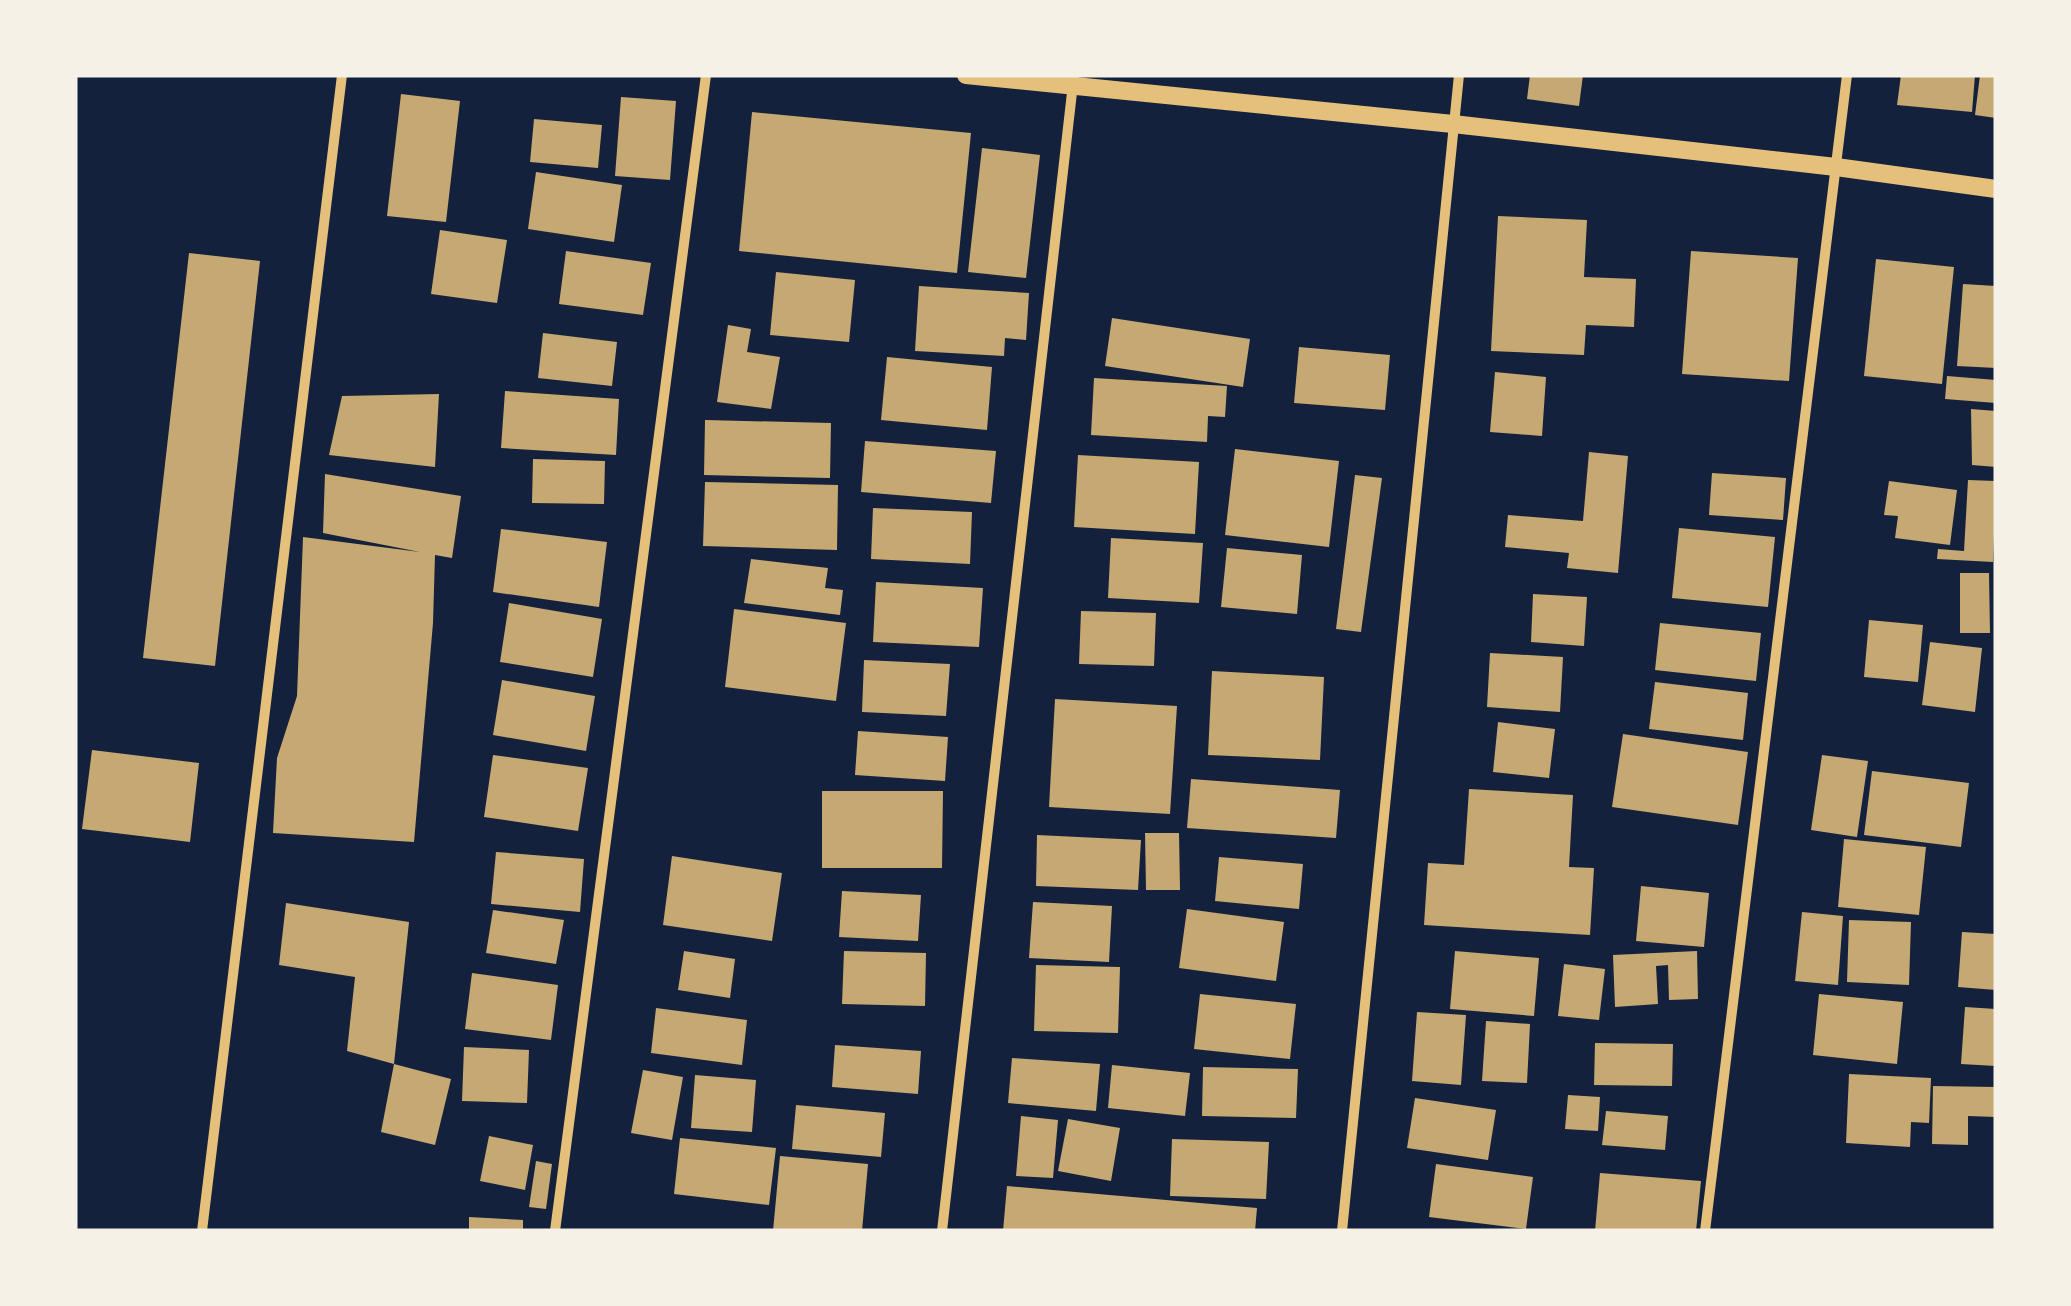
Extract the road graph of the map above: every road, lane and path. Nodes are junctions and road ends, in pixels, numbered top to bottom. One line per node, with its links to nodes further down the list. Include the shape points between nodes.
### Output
1 (342, 75): 10 (street)
2 (706, 75): 11 (street)
3 (966, 75): 6 (street)
4 (1459, 75): 7 (street)
5 (1847, 75): 8 (street)
6 (1074, 82): 7 (street); 12 (street)
7 (1453, 124): 8 (street); 13 (street)
8 (1836, 167): 9 (street); 14 (street)
9 (1996, 188)
10 (202, 1231)
11 (555, 1231)
12 (942, 1231)
13 (1342, 1231)
14 (1705, 1231)

